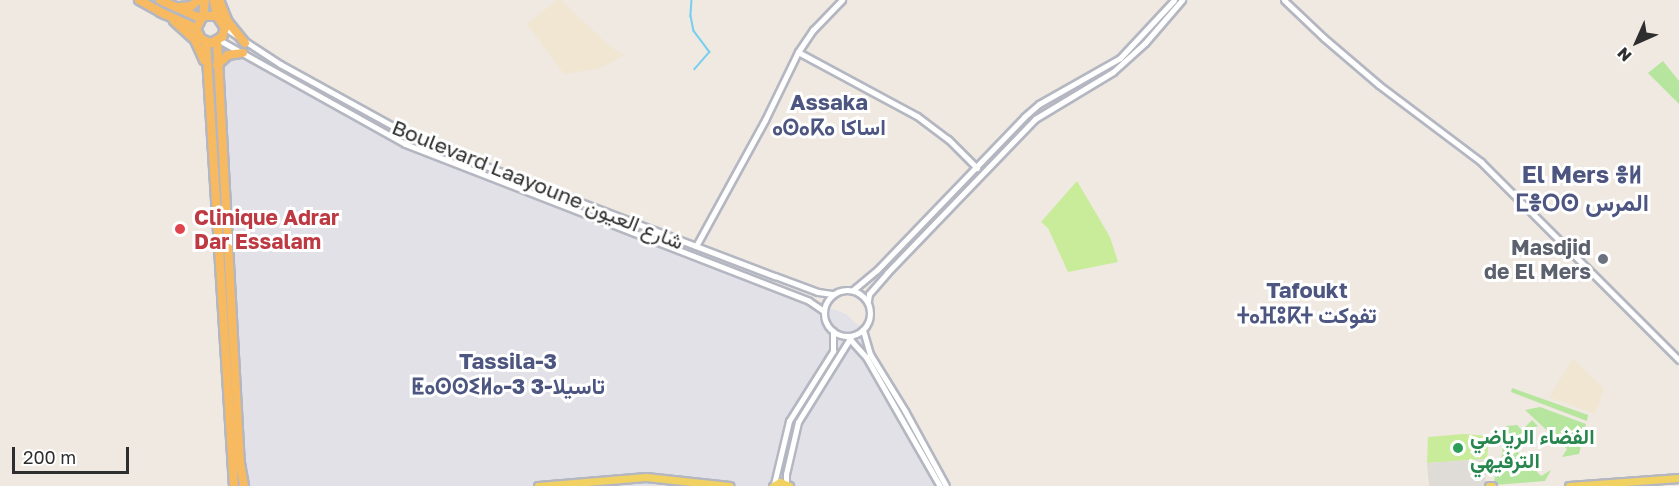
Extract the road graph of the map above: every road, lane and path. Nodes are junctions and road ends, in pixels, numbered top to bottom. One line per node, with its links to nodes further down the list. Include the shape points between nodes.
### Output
1 (139, 0): 12 (highway)
2 (160, 0): 11 (highway)
3 (199, 0): 11 (highway, via 191,6)
4 (205, 0): 14 (highway)
5 (214, 0): 13 (highway)
6 (219, 0): 19 (highway)
7 (842, 0): 20 (street)
8 (1174, 0): 24 (street, via 1120,58 1039,104)
9 (1182, 0): 25 (street, via 1128,59 1099,82 1043,112)
10 (1284, 0): 34 (street, via 1379,85 1481,162)
11 (173, 6): 14 (highway)
12 (160, 12): 16 (highway); 23 (highway, via 195,40)
13 (217, 16): 14 (highway); 15 (highway)
14 (202, 17): 16 (highway)
15 (225, 28): 17 (highway); 19 (street, Boulevard Laayoune شارع العيون)
16 (196, 29): 18 (highway)
17 (218, 41): 18 (highway); 21 (street, Boulevard Laayoune شارع العيون); 22 (highway)
18 (206, 42): 23 (highway)
19 (245, 43): 26 (street, Boulevard Laayoune شارع العيون, via 410,136)
20 (798, 52): 24 (street, via 917,116); 26 (street)
21 (243, 53): 22 (highway, via 228,55); 30 (street, Boulevard Laayoune شارع العيون, via 405,144)
22 (217, 65): 39 (highway, via 240,463)
23 (209, 76): 38 (highway)
24 (976, 166): 25 (street); 27 (street)
25 (980, 173): 29 (street, via 877,283)
26 (696, 246): 28 (street, Boulevard Laayoune شارع العيون)
27 (853, 290): 28 (street); 29 (street)
28 (832, 294): 30 (street)
29 (868, 301): 31 (street, via 870,316)
30 (824, 311): 32 (street)
31 (863, 330): 33 (street); 43 (street, via 868,350)
32 (833, 331): 33 (street); 37 (street, via 832,351 789,421)
33 (849, 337): 36 (street, via 798,422 786,474); 42 (street, via 866,357)
34 (1679, 360)
35 (1679, 480): 44 (main road); 45 (main road)
36 (788, 484): 37 (main road)
37 (774, 485)
38 (234, 486)
39 (246, 486)
40 (538, 486): 41 (main road, via 646,477)
41 (730, 486)
42 (939, 486)
43 (946, 486)
44 (1569, 486)
45 (1621, 486)

